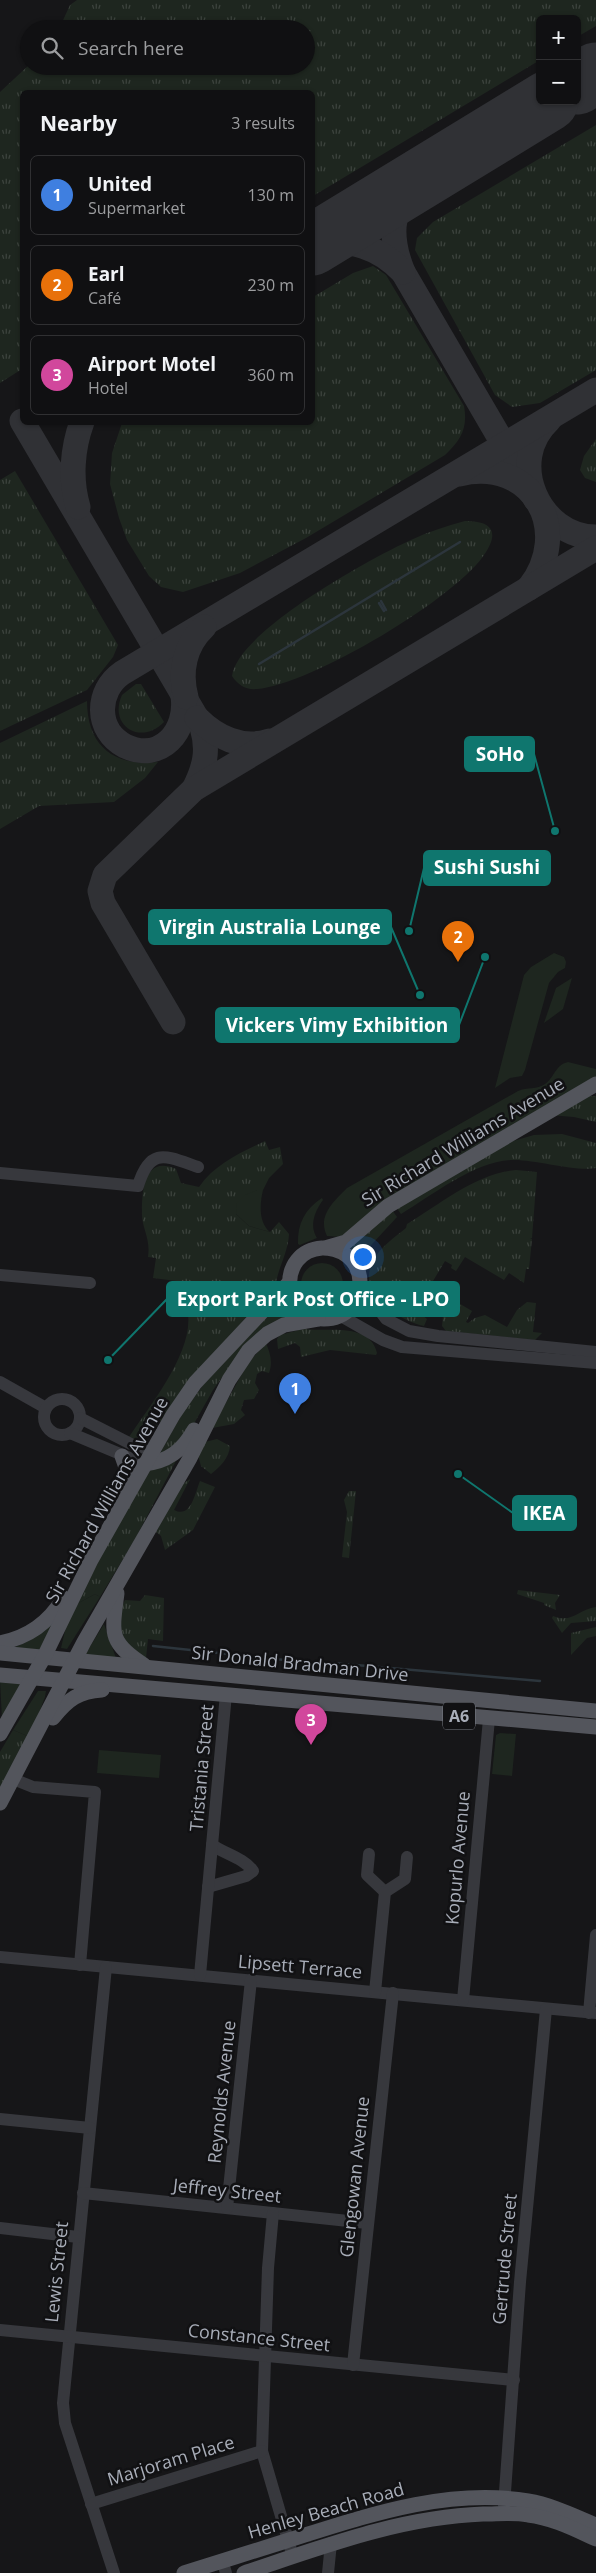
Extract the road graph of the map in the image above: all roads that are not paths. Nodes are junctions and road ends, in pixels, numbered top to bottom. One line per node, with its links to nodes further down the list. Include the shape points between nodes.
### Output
1 (596, 1084): 4 (main road, Sir Richard Williams Avenue, via 388,1206 346,1242)
2 (198, 1167): 3 (street, via 157,1156 145,1167 138,1186)
3 (0, 1173)
4 (324, 1248): 7 (main road, via 309,1251 296,1261); 8 (main road, via 340,1251 353,1261)
5 (0, 1275): 6 (street)
6 (90, 1283)
7 (288, 1284): 10 (main road, via 294,1303 300,1310); 18 (main road, Sir Richard Williams Avenue, via 195,1383)
8 (361, 1286): 9 (main road, via 358,1298); 11 (street, via 386,1319 409,1331)
9 (341, 1316): 10 (main road); 12 (street, via 383,1340 402,1346)
10 (318, 1319): 13 (main road, via 284,1325 267,1334 249,1350)
11 (596, 1352)
12 (596, 1363)
13 (229, 1380): 20 (main road, via 208,1406 187,1443 166,1459); 23 (main road, via 190,1458)
14 (0, 1382): 15 (street)
15 (46, 1408): 16 (street, via 55,1400 66,1399 75,1404); 17 (street, via 44,1419 49,1429 59,1434)
16 (80, 1418): 17 (street); 18 (street, via 135,1446)
17 (70, 1432): 19 (street)
18 (152, 1449): 20 (main road, Sir Richard Williams Avenue)
19 (122, 1456): 20 (street); 21 (main road, via 127,1480)
20 (144, 1464): 21 (main road, Sir Richard Williams Avenue)
21 (119, 1508): 22 (main road, Sir Richard Williams Avenue)
22 (91, 1560): 24 (main road, via 54,1614 30,1634); 26 (main road, Sir Richard Williams Avenue)
23 (117, 1586): 27 (main road); 28 (main road, via 114,1639 126,1654)
24 (0, 1643)
25 (0, 1653): 26 (main road, Sir Donald Bradman Drive / A6)
26 (44, 1658): 27 (main road, Sir Donald Bradman Drive / A6); 30 (main road, Sir Richard Williams Avenue)
27 (75, 1661): 28 (main road, Sir Donald Bradman Drive / A6); 31 (main road)
28 (148, 1668): 33 (main road, Sir Donald Bradman Drive / A6)
29 (0, 1675): 30 (main road, Sir Donald Bradman Drive / A6)
30 (33, 1678): 31 (main road, Sir Donald Bradman Drive / A6); 38 (main road, Sir Richard Williams Avenue)
31 (65, 1681): 32 (main road, Sir Donald Bradman Drive / A6); 39 (main road)
32 (161, 1689): 34 (main road, Sir Donald Bradman Drive / A6); 39 (main road, via 91,1690 75,1696 60,1708)
33 (394, 1693): 35 (main road, Sir Donald Bradman Drive / A6); 36 (main road, via 480,1708)
34 (226, 1694): 36 (main road, Sir Donald Bradman Drive / A6); 42 (street, Tristania Street)
35 (596, 1711)
36 (489, 1719): 37 (main road, Sir Donald Bradman Drive / A6); 55 (street, Kopurlo Avenue)
37 (596, 1727)
38 (0, 1734)
39 (32, 1746): 40 (main road)
40 (13, 1779): 41 (main road); 49 (street, via 33,1787 95,1792)
41 (0, 1803)
42 (212, 1845): 45 (street, Tristania Street); 45 (street, Tristania Street, via 248,1863 253,1871)
43 (369, 1854): 46 (street, via 367,1876)
44 (407, 1857): 46 (street, via 404,1879)
45 (208, 1887): 51 (street, Tristania Street)
46 (385, 1892): 53 (street)
47 (596, 1935): 57 (street)
48 (0, 1957): 49 (street, Lipsett Terrace)
49 (80, 1964): 50 (street, Lipsett Terrace)
50 (106, 1967): 51 (street, Lipsett Terrace); 59 (street, Lewis Street)
51 (200, 1975): 52 (street, Lipsett Terrace)
52 (250, 1980): 53 (street, Lipsett Terrace); 61 (street, Reynolds Avenue)
53 (375, 1992): 54 (street, Lipsett Terrace)
54 (393, 1993): 55 (street, Lipsett Terrace); 63 (street, Glengowan Avenue)
55 (463, 2000): 56 (street, Lipsett Terrace)
56 (546, 2009): 57 (street, Lipsett Terrace); 70 (street, Gertrude Street)
57 (592, 2013)
58 (0, 2119): 59 (street)
59 (90, 2128): 60 (street, Lewis Street)
60 (83, 2193): 61 (street, Jeffrey Street); 65 (street, Lewis Street)
61 (227, 2208): 62 (street, Jeffrey Street)
62 (273, 2213): 63 (street, Jeffrey Street); 68 (street)
63 (367, 2223): 69 (street, Glengowan Avenue)
64 (0, 2228): 65 (street)
65 (78, 2236): 67 (street, Lewis Street)
66 (0, 2330): 67 (street, Constance Street)
67 (68, 2336): 68 (street, Constance Street); 72 (street, Lewis Street, via 63,2403 65,2423)
68 (264, 2356): 69 (street, Constance Street); 71 (street)
69 (353, 2365): 70 (street, Constance Street)
70 (514, 2380): 73 (street, Gertrude Street)
71 (262, 2451): 72 (street, Marjoram Place); 76 (street)
72 (91, 2504): 80 (street, Lewis Street)
73 (504, 2506): 74 (main road, Henley Beach Road, via 528,2501); 75 (main road, Henley Beach Road, via 555,2521); 76 (main road, Henley Beach Road, via 467,2497 412,2505 363,2516); 77 (main road, Henley Beach Road, via 415,2522)
74 (596, 2525)
75 (596, 2539)
76 (287, 2540): 78 (street); 79 (main road, Henley Beach Road)
77 (331, 2543): 78 (main road, Henley Beach Road); 83 (street)
78 (293, 2557): 82 (main road, Henley Beach Road)
79 (224, 2567): 81 (main road, Henley Beach Road)
80 (114, 2573)
81 (184, 2573)
82 (244, 2573)
83 (328, 2573)

